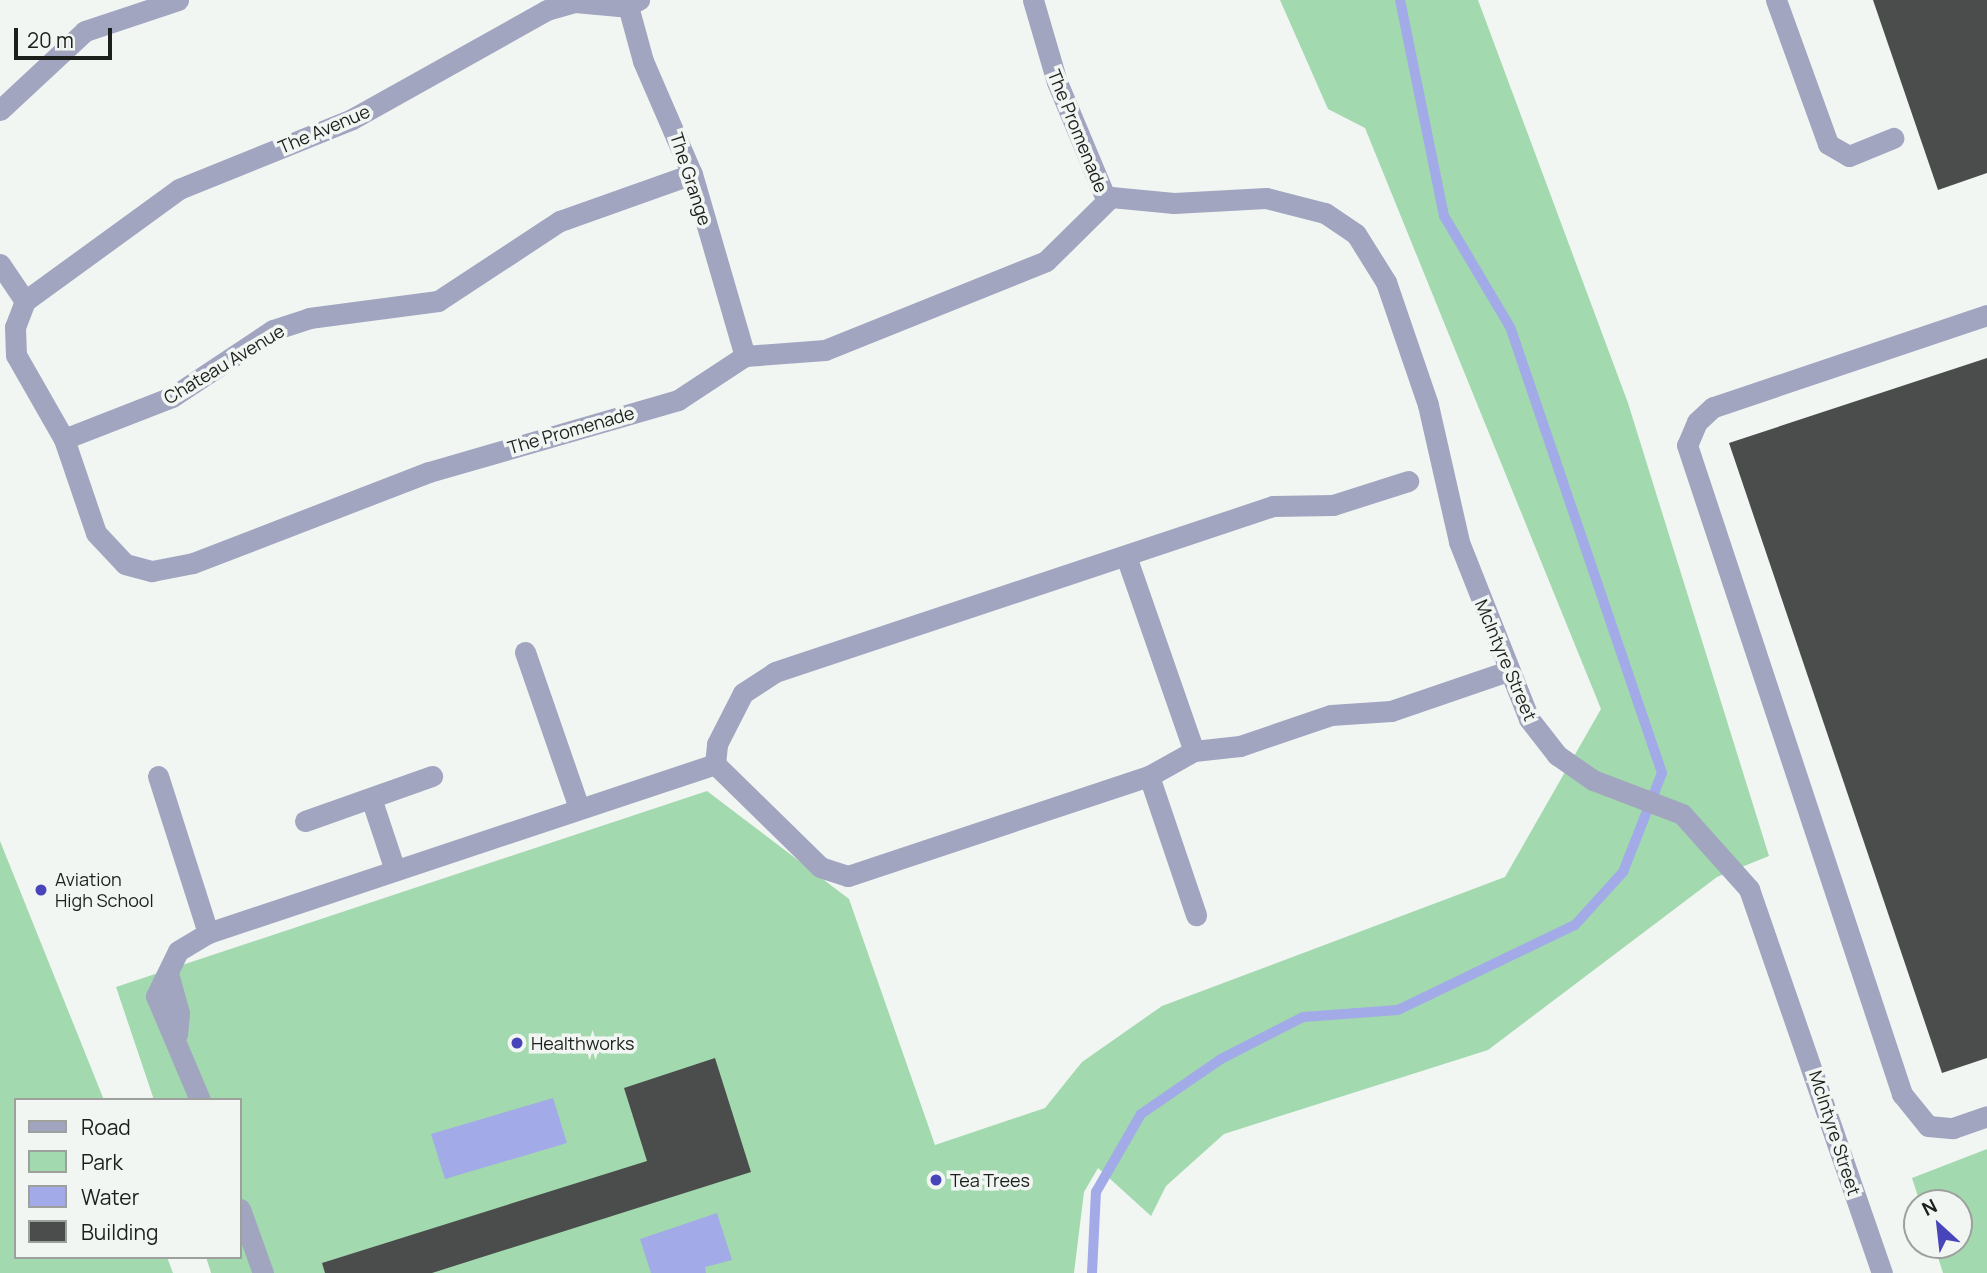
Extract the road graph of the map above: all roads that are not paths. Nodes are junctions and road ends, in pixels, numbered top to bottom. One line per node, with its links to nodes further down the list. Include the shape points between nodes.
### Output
1 (178, 0): 6 (street, via 85,31)
2 (1033, 0): 9 (street, The Promenade, via 1057,82)
3 (1776, 0): 7 (street, via 1829,144 1849,156)
4 (633, 3): 5 (street, The Avenue, via 575,2); 8 (street, The Grange, via 643,61)
5 (525, 9): 11 (street, The Avenue, via 352,119 179,189)
6 (0, 110)
7 (1893, 138)
8 (692, 174): 13 (street, The Grange); 14 (street, Chateau Avenue, via 560,221 438,301 309,318 273,330 172,397)
9 (1106, 199): 13 (street, The Promenade, via 1061,249 1030,269 825,349); 18 (street, McIntyre Street, via 1288,201 1325,213 1356,234 1386,282 1428,405 1459,542)
10 (0, 264): 11 (street)
11 (25, 301): 14 (street, The Promenade, via 15,327 16,355)
12 (1987, 315): 31 (street, via 1713,407 1697,422 1687,445 1902,1094 1928,1126 1953,1128)
13 (745, 356): 14 (street, The Promenade, via 678,400 429,472 167,570 137,570 103,543)
14 (64, 439)
15 (1408, 481): 16 (street, via 1333,505 1273,506)
16 (1127, 559): 19 (street); 20 (street, via 775,672 743,693 717,744)
17 (525, 652): 25 (street)
18 (1508, 671): 19 (street, via 1380,714 1343,713 1240,746); 34 (street, McIntyre Street, via 1542,739 1576,769 1613,789 1682,814 1728,858 1758,909)
19 (1194, 751): 23 (street)
20 (715, 764): 23 (street, via 820,867 848,876); 25 (street)
21 (158, 776): 29 (street)
22 (432, 776): 24 (street)
23 (1149, 776): 28 (street)
24 (371, 798): 26 (street); 27 (street)
25 (579, 808): 27 (street)
26 (305, 821)
27 (395, 870): 29 (street)
28 (1196, 915)
29 (208, 933): 30 (street, via 178,951 167,973 179,1013 177,1034)
30 (199, 1098)
31 (1987, 1116)
32 (242, 1215): 33 (street)
33 (263, 1273)
34 (1882, 1273)

